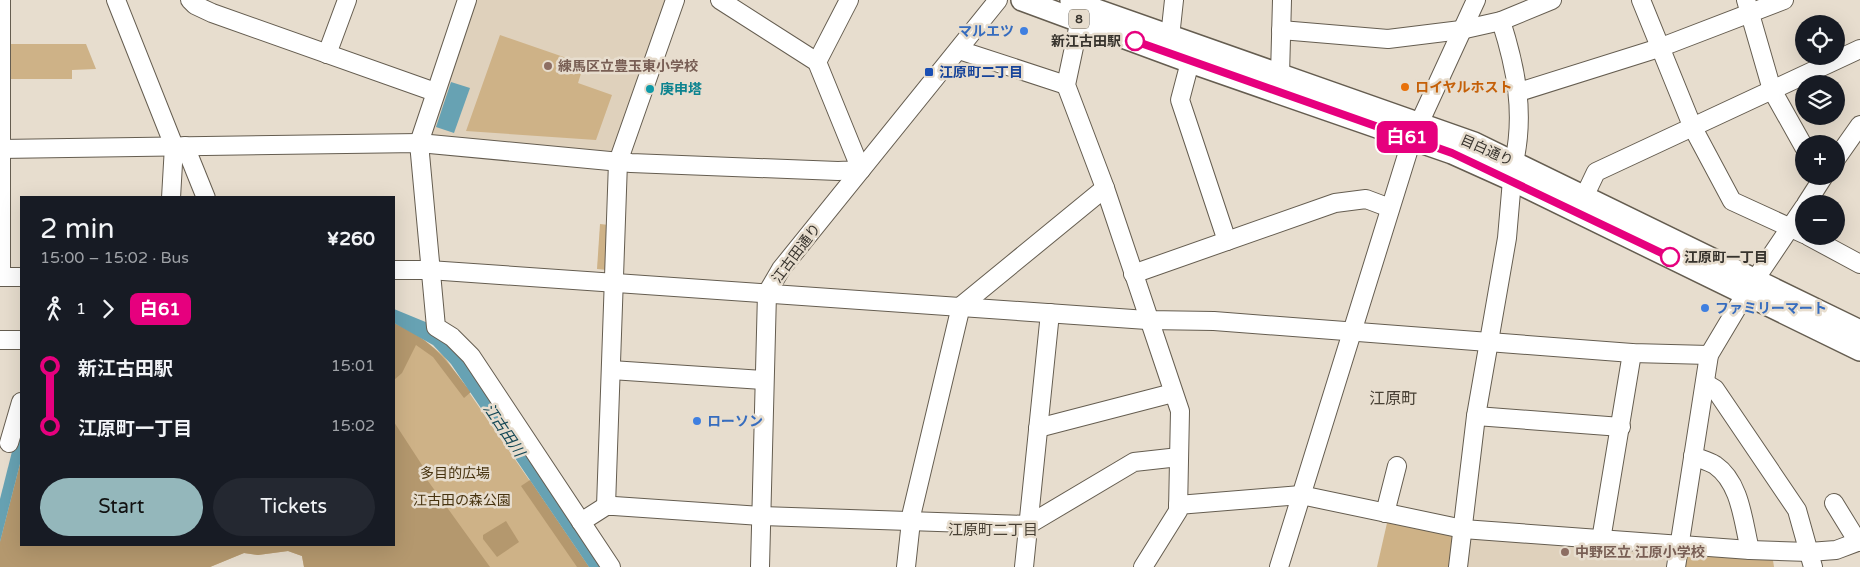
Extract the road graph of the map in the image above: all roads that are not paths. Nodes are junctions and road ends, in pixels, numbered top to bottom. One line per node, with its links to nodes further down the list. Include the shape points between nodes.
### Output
1 (1, 0): 42 (street)
2 (116, 0): 40 (street)
3 (190, 0): 27 (street, via 212,13)
4 (347, 0): 27 (street)
5 (466, 0): 33 (street)
6 (675, 0): 43 (street)
7 (720, 0): 28 (street)
8 (849, 0): 28 (street)
9 (998, 0): 26 (street, 江古田通り)
10 (1022, 0): 19 (main road, 目白通り / 8)
11 (1069, 0): 23 (main road, 目白通り / 8)
12 (1174, 0): 23 (street)
13 (1282, 0): 21 (street)
14 (1476, 0): 22 (street)
15 (1552, 0): 20 (street)
16 (1641, 0): 24 (street)
17 (1784, 0): 18 (street)
18 (1748, 7): 24 (street); 32 (street)
19 (1080, 19): 29 (main road, 目白通り / 8); 31 (street)
20 (1501, 22): 22 (street); 34 (street, via 1514,60)
21 (1281, 30): 22 (street, via 1388,39); 30 (street)
22 (1462, 30): 37 (street)
23 (1170, 36): 30 (main road, 目白通り / 8)
24 (1659, 48): 34 (street); 36 (street)
25 (1860, 49): 32 (street)
26 (959, 50): 31 (street); 44 (street, 江古田通り)
27 (327, 54): 33 (street)
28 (816, 62): 44 (street)
29 (1190, 62): 37 (main road, 目白通り / 8); 53 (street, via 1180,100)
30 (1280, 75): 37 (main road, 目白通り / 8)
31 (1066, 85): 46 (street)
32 (1772, 90): 36 (street); 38 (street)
33 (435, 92): 39 (street)
34 (1519, 92): 45 (street, via 1518,144)
35 (1860, 126): 41 (street)
36 (1693, 128): 49 (street, via 1596,172); 51 (street, via 1732,201)
37 (1416, 131): 45 (main road, 目白通り / 8, via 1474,143); 50 (street)
38 (1798, 135)
39 (419, 144): 40 (street); 43 (street); 57 (street)
40 (179, 146): 42 (street); 47 (street); 48 (street)
41 (1845, 147)
42 (1, 149): 59 (street)
43 (618, 162): 44 (street); 61 (street)
44 (861, 170): 63 (street, 江古田通り, via 781,269)
45 (1513, 171): 49 (main road, 目白通り / 8); 62 (main road, 目白通り / 8); 71 (street, via 1507,238)
46 (1105, 188): 58 (street); 64 (street)
47 (171, 196)
48 (205, 196)
49 (1585, 196): 62 (main road, 目白通り / 8)
50 (1390, 208): 53 (street, via 1366,199 1336,203); 68 (street)
51 (1795, 229)
52 (1795, 232): 62 (street)
53 (1227, 241): 58 (street)
54 (1825, 245): 55 (street)
55 (1860, 264)
56 (395, 270): 57 (street)
57 (429, 270): 61 (street); 94 (street, via 436,327 452,337 471,356)
58 (1133, 274): 66 (street)
59 (0, 277): 60 (street)
60 (20, 277)
61 (614, 282): 63 (street); 75 (street)
62 (1751, 286): 67 (main road, 目白通り / 8); 72 (main road, 目白通り / 8); 74 (street)
63 (767, 293): 64 (street); 76 (street, 江古田通り)
64 (961, 306): 65 (street); 93 (street)
65 (1050, 313): 66 (street); 81 (street)
66 (1147, 320): 68 (street, via 1214,321); 78 (street)
67 (1860, 331)
68 (1352, 332): 71 (street); 87 (street)
69 (0, 340): 70 (street)
70 (20, 340)
71 (1490, 342): 73 (street); 80 (street)
72 (1860, 350)
73 (1632, 353): 74 (street); 82 (street)
74 (1708, 355): 77 (street)
75 (611, 370): 76 (street); 90 (street)
76 (763, 380): 92 (street, 江古田通り)
77 (1705, 383): 84 (street); 101 (street, via 1714,388 1798,510)
78 (1173, 393): 81 (street); 85 (street, via 1180,411)
79 (20, 405): 83 (street)
80 (1476, 416): 82 (street); 96 (street)
81 (1038, 428): 95 (street)
82 (1620, 428): 97 (street)
83 (9, 443)
84 (1693, 456): 99 (street); 100 (street, via 1714,465 1736,491)
85 (1179, 457): 89 (street); 95 (street, via 1134,462)
86 (1397, 466): 91 (street)
87 (1301, 494): 89 (street); 91 (street); 107 (street)
88 (1834, 503): 98 (street)
89 (1178, 505): 106 (street, via 1178,511)
90 (606, 506): 92 (street); 94 (street)
91 (1385, 513): 96 (street)
92 (761, 516): 93 (street); 103 (street, 江古田通り)
93 (911, 521): 95 (street); 104 (street)
94 (581, 522): 102 (street)
95 (1028, 525): 105 (street)
96 (1463, 529): 97 (street); 108 (street)
97 (1601, 540): 99 (street)
98 (1859, 542): 101 (street)
99 (1680, 545): 100 (street); 109 (street)
100 (1750, 550): 101 (street)
101 (1811, 560)
102 (611, 567)
103 (760, 567)
104 (906, 567)
105 (1024, 567)
106 (1143, 567)
107 (1279, 567)
108 (1458, 567)
109 (1676, 567)

